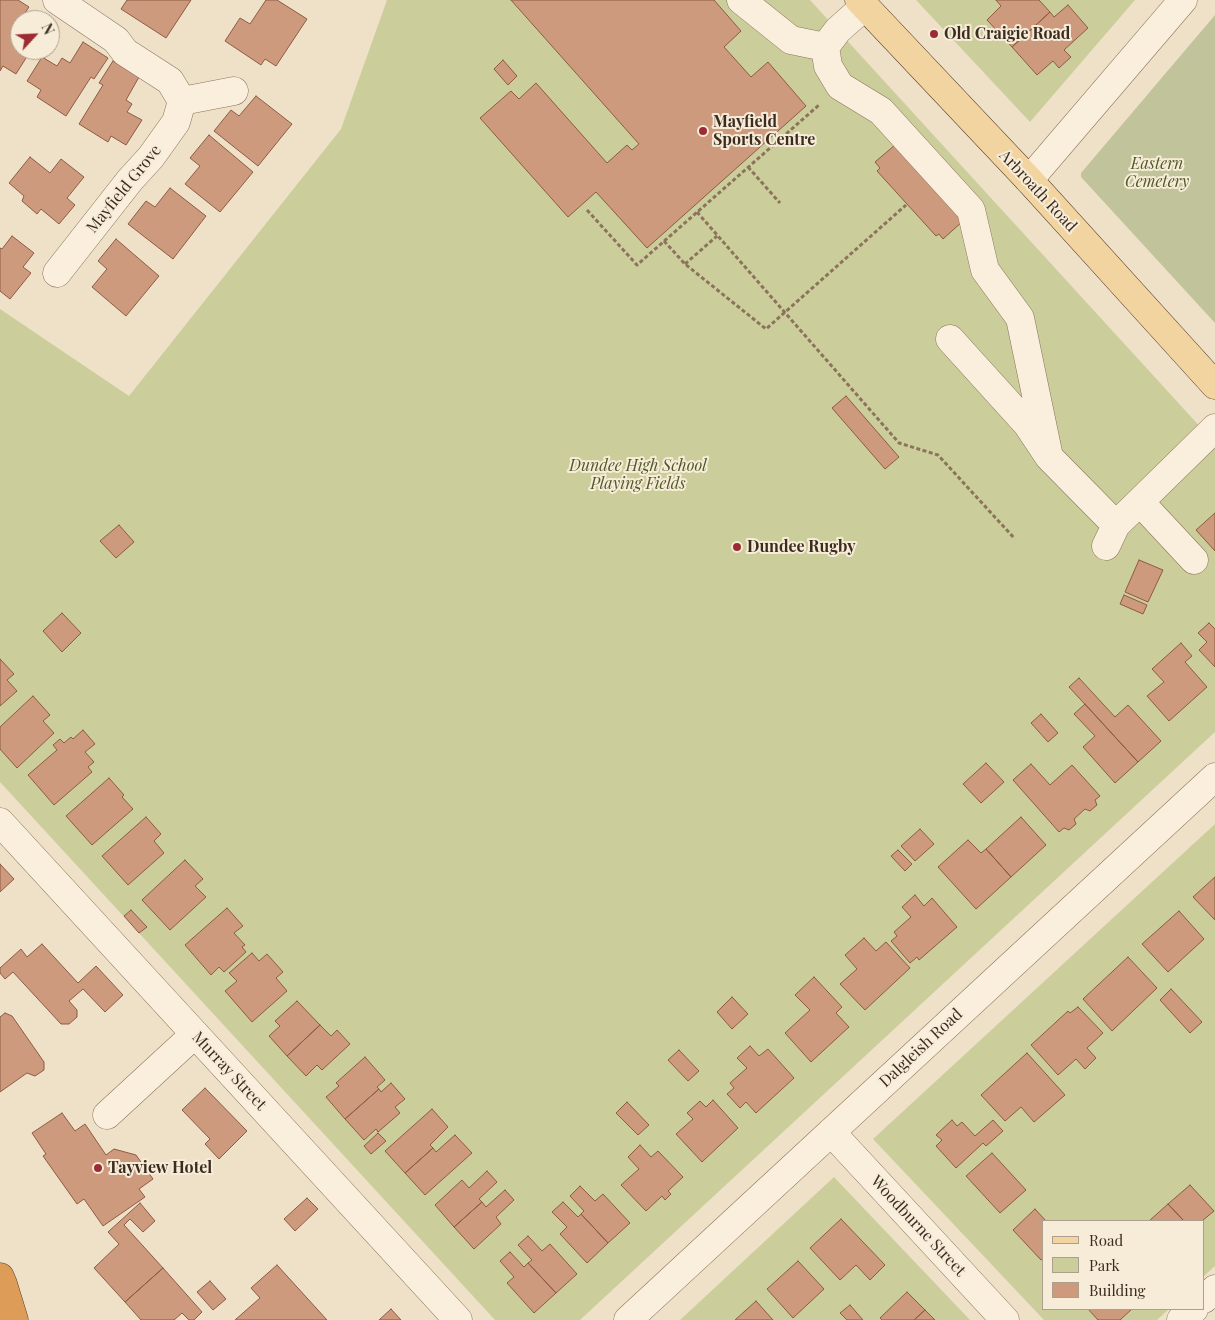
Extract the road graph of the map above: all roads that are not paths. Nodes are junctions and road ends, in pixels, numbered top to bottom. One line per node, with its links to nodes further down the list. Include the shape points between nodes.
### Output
1 (741, 0): 5 (street, via 791,40)
2 (1183, 0): 8 (street)
3 (66, 2): 7 (street, via 116,40 125,52 170,81)
4 (862, 3): 5 (street); 8 (main road, Arbroath Road)
5 (825, 46): 13 (street, via 828,66 840,86 881,111 971,210 984,270 1020,318)
6 (234, 90): 7 (street)
7 (182, 101): 9 (street, Mayfield Grove, via 176,122 151,157)
8 (1029, 180): 11 (main road, Arbroath Road)
9 (57, 274)
10 (950, 339): 13 (street, via 1027,424)
11 (1215, 385)
12 (1215, 428): 14 (street)
13 (1049, 457): 14 (street, via 1111,536)
14 (1140, 502): 15 (street)
15 (1194, 560)
16 (1215, 777): 20 (street, Dalgleish Road)
17 (0, 822): 18 (street, Murray Street)
18 (195, 1034): 19 (street); 26 (street, Murray Street)
19 (108, 1115)
20 (831, 1132): 27 (street, Dalgleish Road); 28 (street, Woodburne Street)
21 (0, 1277): 25 (highway)
22 (1215, 1289): 23 (street)
23 (1205, 1298)
24 (1193, 1310): 29 (street)
25 (14, 1320)
26 (458, 1320)
27 (628, 1320)
28 (1005, 1320)
29 (1182, 1320)

